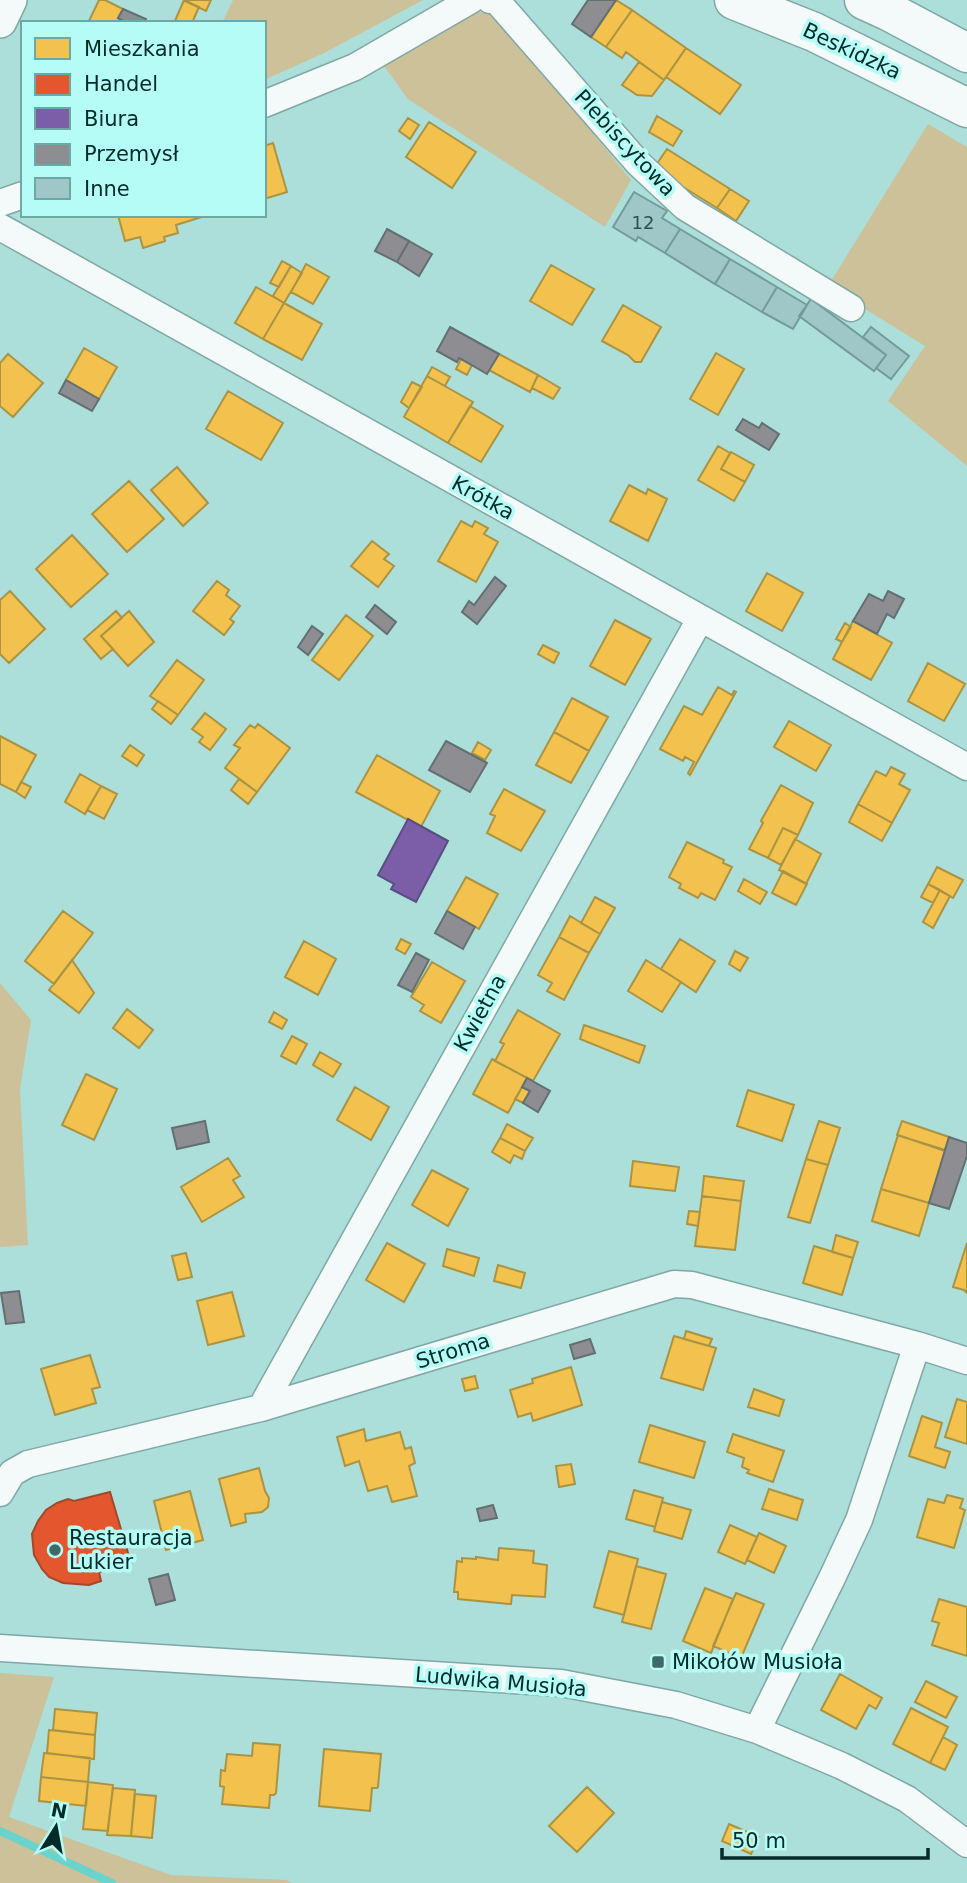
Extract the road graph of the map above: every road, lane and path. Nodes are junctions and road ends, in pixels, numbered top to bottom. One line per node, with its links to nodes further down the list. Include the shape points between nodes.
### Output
1 (9, 0): 6 (street)
2 (471, 0): 8 (street, via 355,67)
3 (490, 0): 13 (street, Plebiscytowa, via 496,0 638,163 685,207)
4 (734, 0): 9 (main road, Beskidzka, via 814,32)
5 (864, 0): 7 (main road)
6 (0, 20)
7 (967, 53)
8 (266, 103)
9 (967, 108)
10 (21, 196): 11 (street)
11 (0, 203)
12 (0, 227): 14 (street, Krótka)
13 (851, 308)
14 (700, 619): 15 (street, Krótka); 18 (street, Kwietna)
15 (967, 767)
16 (917, 1345): 17 (street, Stroma); 18 (street, Stroma, via 674,1284); 21 (street, via 859,1520)
17 (967, 1361)
18 (261, 1408): 19 (street, Stroma, via 29,1464 12,1473)
19 (0, 1493)
20 (0, 1647): 21 (street, Ludwika Musioła, via 561,1683 676,1705)
21 (757, 1730): 22 (street, Ludwika Musioła, via 907,1799)
22 (967, 1844)

